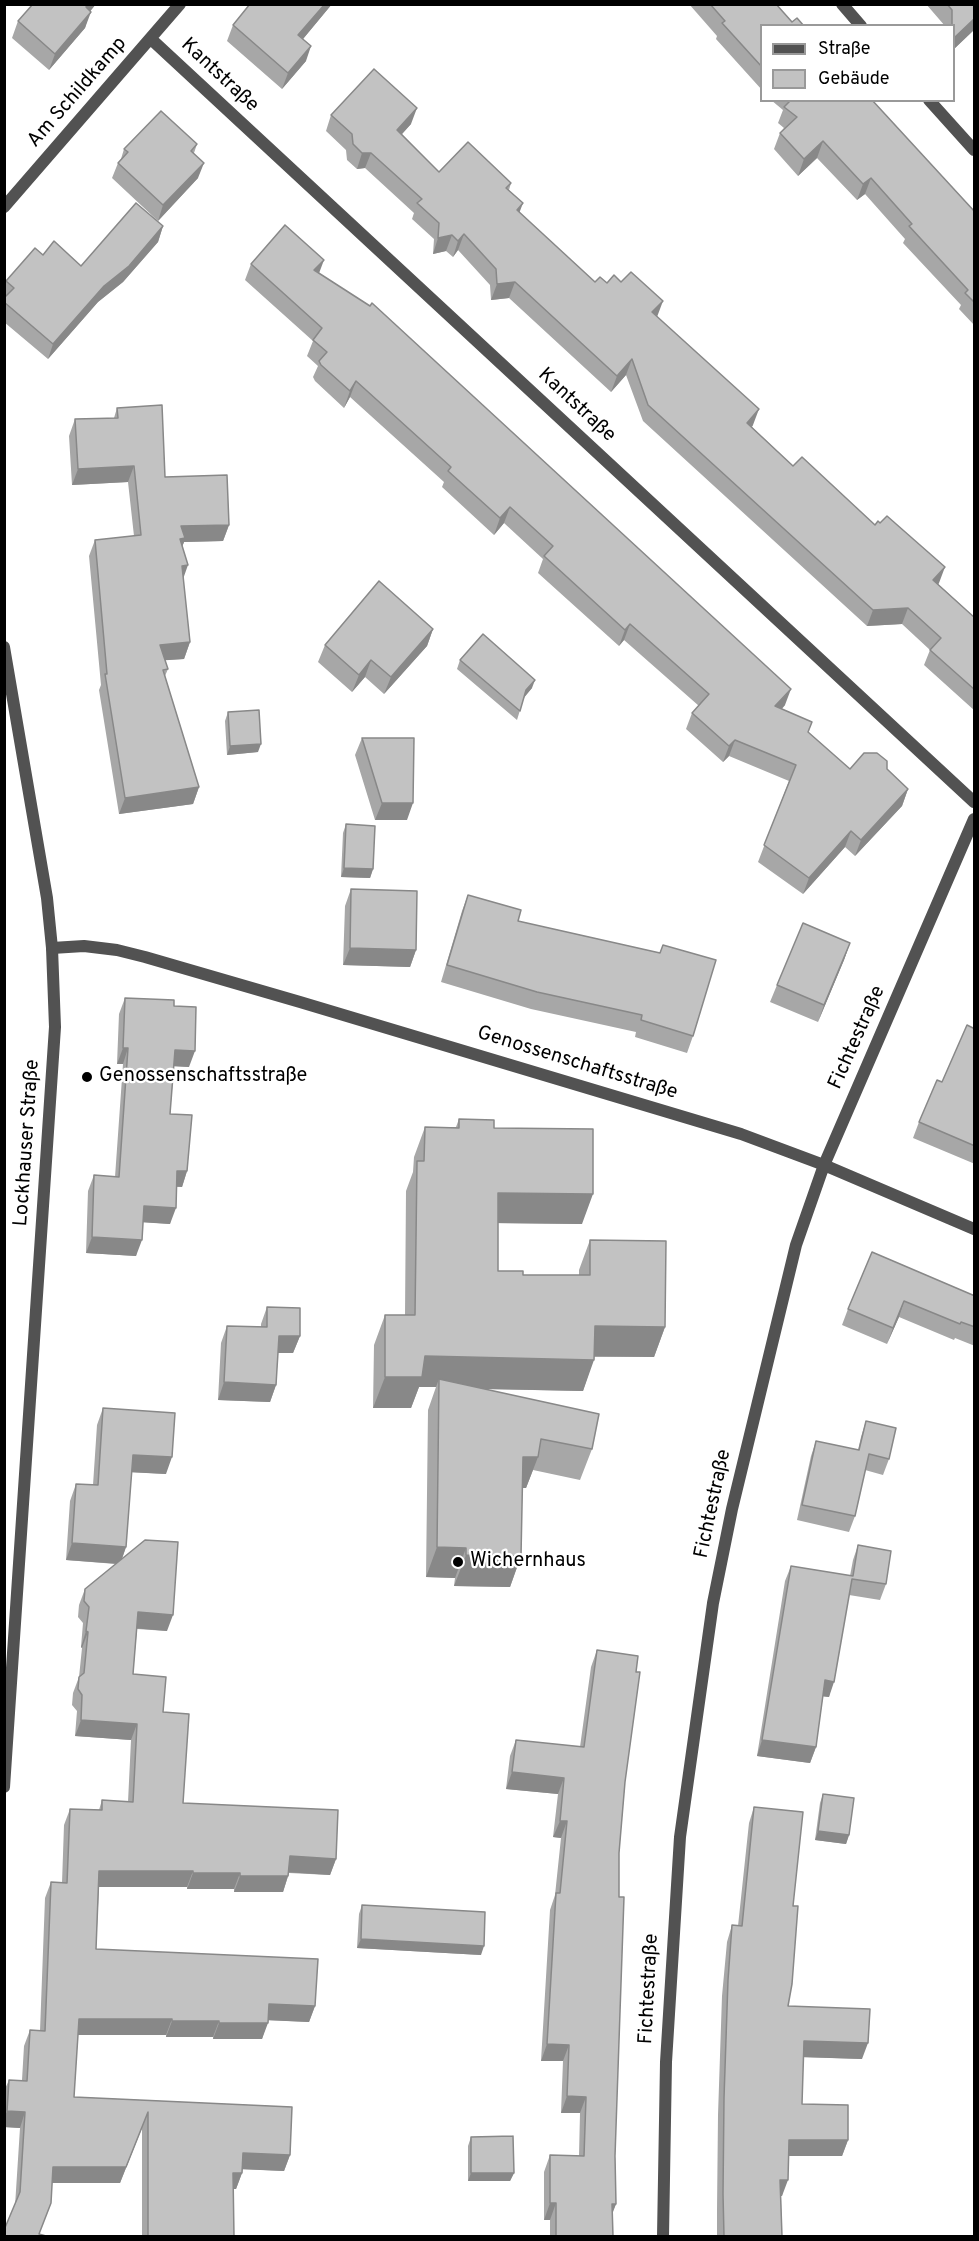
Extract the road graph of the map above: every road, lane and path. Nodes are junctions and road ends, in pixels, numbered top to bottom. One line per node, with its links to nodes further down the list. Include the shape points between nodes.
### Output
1 (180, 4): 4 (street, Am Schildkamp)
2 (842, 4): 3 (street)
3 (859, 24)
4 (151, 39): 7 (street, Am Schildkamp); 9 (street, Kantstraße)
5 (932, 102): 6 (street)
6 (975, 150)
7 (4, 207)
8 (4, 647): 11 (street, Lockhauser Straße)
9 (975, 802)
10 (975, 819): 12 (street, Fichtestraße)
11 (52, 948): 12 (street, Genossenschaftsstraße, via 84,946 145,957 741,1134); 14 (street, Lockhauser Straße, via 55,1027)
12 (824, 1165): 13 (street, Genossenschaftsstraße); 15 (street, Fichtestraße, via 796,1245 713,1603 678,1860 666,2062)
13 (975, 1229)
14 (4, 1787)
15 (663, 2236)

